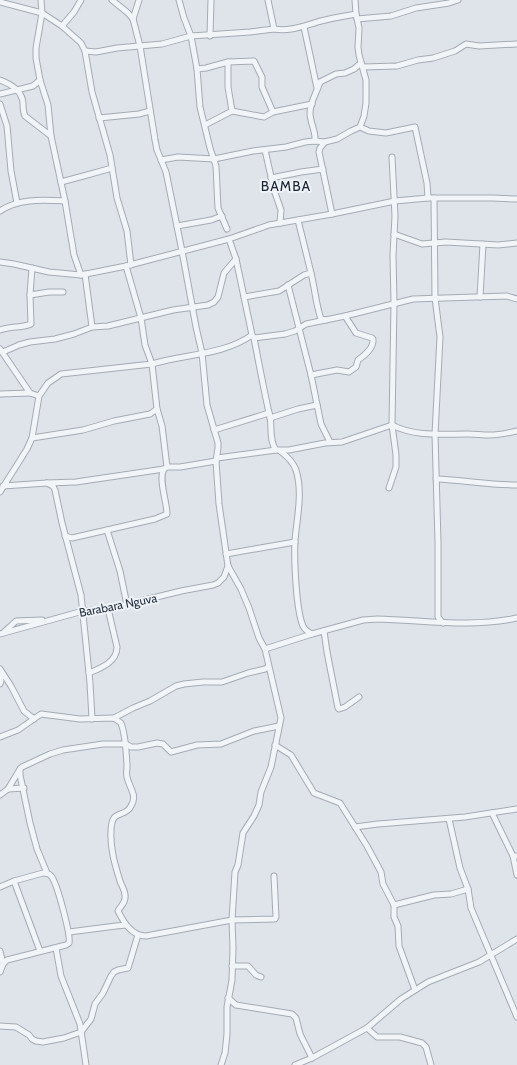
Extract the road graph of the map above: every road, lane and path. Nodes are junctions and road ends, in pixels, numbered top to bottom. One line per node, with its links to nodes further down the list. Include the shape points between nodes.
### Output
1 (42, 0): 11 (street)
2 (81, 0): 14 (street)
3 (112, 0): 13 (street)
4 (139, 0): 13 (street)
5 (179, 0): 17 (street)
6 (211, 0): 18 (street)
7 (268, 0): 16 (street)
8 (355, 0): 12 (street)
9 (458, 0): 12 (street, via 391,16)
10 (0, 2): 11 (street)
11 (42, 13): 14 (street); 26 (street, via 36,48)
12 (356, 16): 15 (street, via 321,21); 23 (street)
13 (133, 19): 20 (street)
14 (62, 26): 21 (street, via 81,43)
15 (304, 27): 16 (street); 27 (street)
16 (274, 28): 18 (street)
17 (191, 36): 18 (street); 20 (street, via 162,44); 24 (street)
18 (210, 36)
19 (517, 44): 23 (street, via 466,44 455,51 397,66)
20 (140, 46): 21 (street); 33 (street)
21 (85, 51): 35 (street, via 92,92)
22 (228, 62): 24 (street); 32 (street, via 228,87); 34 (street, via 254,61)
23 (362, 65): 27 (street, via 345,73 327,77 320,82); 37 (street, via 366,80 366,103)
24 (197, 69): 36 (street, via 200,107)
25 (0, 80): 28 (street)
26 (40, 80): 28 (street, via 34,86); 38 (street, via 48,105)
27 (317, 89): 31 (street)
28 (18, 90): 29 (street); 38 (street, via 22,96 25,116)
29 (0, 94)
30 (0, 104): 54 (street, via 7,126)
31 (312, 104): 34 (street); 39 (street, via 310,113 316,135)
32 (232, 111): 34 (street, via 264,117); 36 (street)
33 (150, 112): 35 (street); 44 (street, via 154,140)
34 (273, 112)
35 (100, 118): 45 (street)
36 (205, 125): 43 (street)
37 (360, 128): 40 (street); 49 (street, via 386,133 415,127)
38 (51, 136): 48 (street)
39 (315, 141): 40 (street); 41 (street)
40 (325, 142): 46 (street, via 319,152)
41 (265, 150): 43 (street); 47 (street)
42 (392, 157): 52 (street)
43 (214, 159): 44 (street, via 178,157); 57 (street, via 218,208)
44 (161, 160): 60 (street, via 166,172)
45 (112, 168): 48 (street); 70 (street, via 127,231)
46 (323, 169): 47 (street); 56 (street)
47 (271, 178): 59 (street, via 281,210)
48 (61, 182): 53 (street)
49 (428, 198): 50 (street); 52 (street)
50 (434, 198): 51 (street); 64 (street)
51 (517, 199)
52 (395, 200): 56 (street); 62 (street)
53 (65, 201): 54 (street, via 33,200); 73 (street, via 74,255)
54 (17, 203): 55 (street)
55 (0, 211)
56 (332, 214): 58 (street)
57 (222, 216): 60 (street); 61 (street)
58 (298, 220): 59 (street); 72 (street)
59 (280, 223): 63 (street)
60 (177, 226): 67 (street)
61 (227, 230)
62 (394, 234): 64 (street, via 422,244); 81 (street)
63 (230, 239): 67 (street); 68 (street)
64 (436, 242): 66 (street); 79 (street)
65 (517, 243): 66 (street)
66 (483, 244): 78 (street)
67 (182, 251): 70 (street); 82 (street)
68 (236, 259): 77 (street); 82 (street, via 224,274 218,297 214,302)
69 (0, 262): 71 (street)
70 (129, 266): 73 (street); 84 (street)
71 (32, 268): 73 (street); 76 (street)
72 (311, 273): 74 (street); 85 (street, via 318,312 321,319)
73 (83, 275): 86 (street)
74 (288, 285): 77 (street, via 279,291); 87 (street)
75 (63, 292): 76 (street)
76 (30, 295): 88 (street, via 31,324)
77 (244, 297): 89 (street)
78 (480, 297): 79 (street); 80 (street, via 507,296)
79 (436, 298): 81 (street); 103 (street, via 440,337)
80 (517, 299)
81 (394, 303): 83 (street); 100 (street)
82 (192, 306): 84 (street); 91 (street)
83 (345, 316): 85 (street); 93 (street, via 356,333 372,338 373,344 358,360 356,367 349,372 337,370)
84 (141, 318): 86 (street); 92 (street, via 145,345)
85 (327, 320): 87 (street, via 306,324)
86 (92, 327): 90 (street, via 55,339 19,344)
87 (300, 328): 89 (street, via 285,334); 93 (street)
88 (0, 330)
89 (253, 336): 91 (street, via 234,345); 99 (street)
90 (1, 351): 94 (street)
91 (202, 353): 92 (street); 101 (street, via 207,405)
92 (152, 364): 96 (street, via 61,374 48,383); 98 (street)
93 (311, 375): 97 (street)
94 (30, 393): 95 (street); 96 (street)
95 (0, 394)
96 (39, 396): 104 (street)
97 (317, 405): 99 (street); 105 (street, via 321,424)
98 (157, 409): 104 (street, via 150,414 83,430); 108 (street, via 162,426)
99 (269, 416): 101 (street); 106 (street, via 273,443)
100 (392, 425): 103 (street, via 401,430); 105 (street, via 342,442); 113 (street, via 396,467)
101 (214, 430): 107 (street, via 218,443)
102 (517, 431): 103 (street, via 490,435)
103 (435, 434): 109 (street)
104 (32, 438): 112 (street)
105 (330, 442): 106 (street)
106 (278, 450): 107 (street); 118 (street, via 294,465 297,476 299,496)
107 (216, 460): 108 (street); 120 (street)
108 (165, 468): 110 (street, via 76,482); 115 (street, via 162,477 167,514)
109 (436, 479): 111 (street); 126 (street)
110 (47, 483): 112 (street); 116 (street, via 55,490)
111 (517, 485)
112 (3, 486): 114 (street)
113 (389, 488)
114 (0, 492)
115 (107, 530): 117 (street); 122 (street)
116 (65, 536): 117 (street); 119 (street)
117 (72, 538): 119 (street)
118 (295, 542): 120 (street); 129 (street, via 299,611 304,628)
119 (67, 543): 124 (street)
120 (226, 554): 121 (street)
121 (228, 566): 122 (street, Barabara Nguva, via 224,577 213,586 181,591); 130 (street, via 241,589)
122 (127, 605): 123 (street, Barabara Nguva)
123 (108, 609): 124 (street, Barabara Nguva); 133 (street, via 117,651 105,666)
124 (83, 611): 128 (street, Barabara Nguva); 133 (street)
125 (517, 618): 126 (street, via 483,623)
126 (439, 621): 127 (street, via 363,620)
127 (324, 631): 129 (street); 135 (street, via 338,708 345,707)
128 (1, 634)
129 (312, 634): 130 (street)
130 (265, 649): 131 (street)
131 (268, 667): 136 (street, via 222,682 176,686); 139 (street, via 279,706)
132 (0, 668): 134 (street); 137 (street, via 24,711)
133 (89, 673): 138 (street)
134 (0, 684)
135 (359, 697)
136 (114, 718): 138 (street); 141 (street, via 121,723)
137 (34, 719): 138 (street, via 41,714); 140 (street, via 18,730)
138 (92, 720)
139 (279, 726): 141 (street, via 254,731 221,744 197,745 171,752 163,744 138,747); 142 (street)
140 (0, 737)
141 (126, 744): 143 (street, via 103,744 63,750 27,763); 160 (street, via 127,777 134,798 129,810 115,815 110,832 112,850 125,895 125,900 118,911)
142 (275, 745): 150 (street, via 291,755 314,793 340,803); 159 (street, via 259,805 243,833 235,872)
143 (20, 770): 144 (street); 145 (street)
144 (24, 788): 145 (street); 152 (street, via 37,849)
145 (8, 789): 146 (street)
146 (0, 796)
147 (517, 809): 148 (street)
148 (492, 813): 149 (street); 151 (street)
149 (448, 819): 150 (street); 157 (street)
150 (355, 828): 158 (street, via 381,872 383,884)
151 (515, 856): 153 (street)
152 (47, 873): 155 (street); 161 (street, via 55,884)
153 (517, 875)
154 (274, 876): 159 (street, via 275,919)
155 (14, 881): 156 (street); 166 (street)
156 (0, 887)
157 (468, 889): 158 (street); 167 (street, via 471,908)
158 (394, 905): 172 (street, via 399,946)
159 (232, 920): 162 (street, via 146,936); 169 (street)
160 (126, 926): 161 (street); 162 (street)
161 (69, 932): 164 (street, via 69,943)
162 (138, 935): 177 (street, via 128,968 118,970 111,976 95,1004 91,1019)
163 (517, 940): 167 (street)
164 (56, 948): 166 (street); 177 (street, via 61,976)
165 (0, 951): 168 (street)
166 (40, 951): 168 (street, via 7,960)
167 (491, 955): 172 (street, via 438,977); 174 (street)
168 (3, 964): 170 (street)
169 (232, 966): 171 (street, via 248,966); 173 (street)
170 (0, 972)
171 (261, 977)
172 (415, 990): 176 (street)
173 (228, 998): 178 (street, via 236,1005 292,1014 296,1018); 180 (street, via 228,1034)
174 (517, 1017)
175 (0, 1026): 177 (street, via 16,1027 32,1039 43,1042)
176 (367, 1028): 178 (street); 182 (street, via 377,1037 400,1037 422,1043 426,1047)
177 (81, 1032): 179 (street)
178 (311, 1060): 181 (street)
179 (86, 1065)
180 (221, 1065)
181 (295, 1065)
182 (431, 1065)

